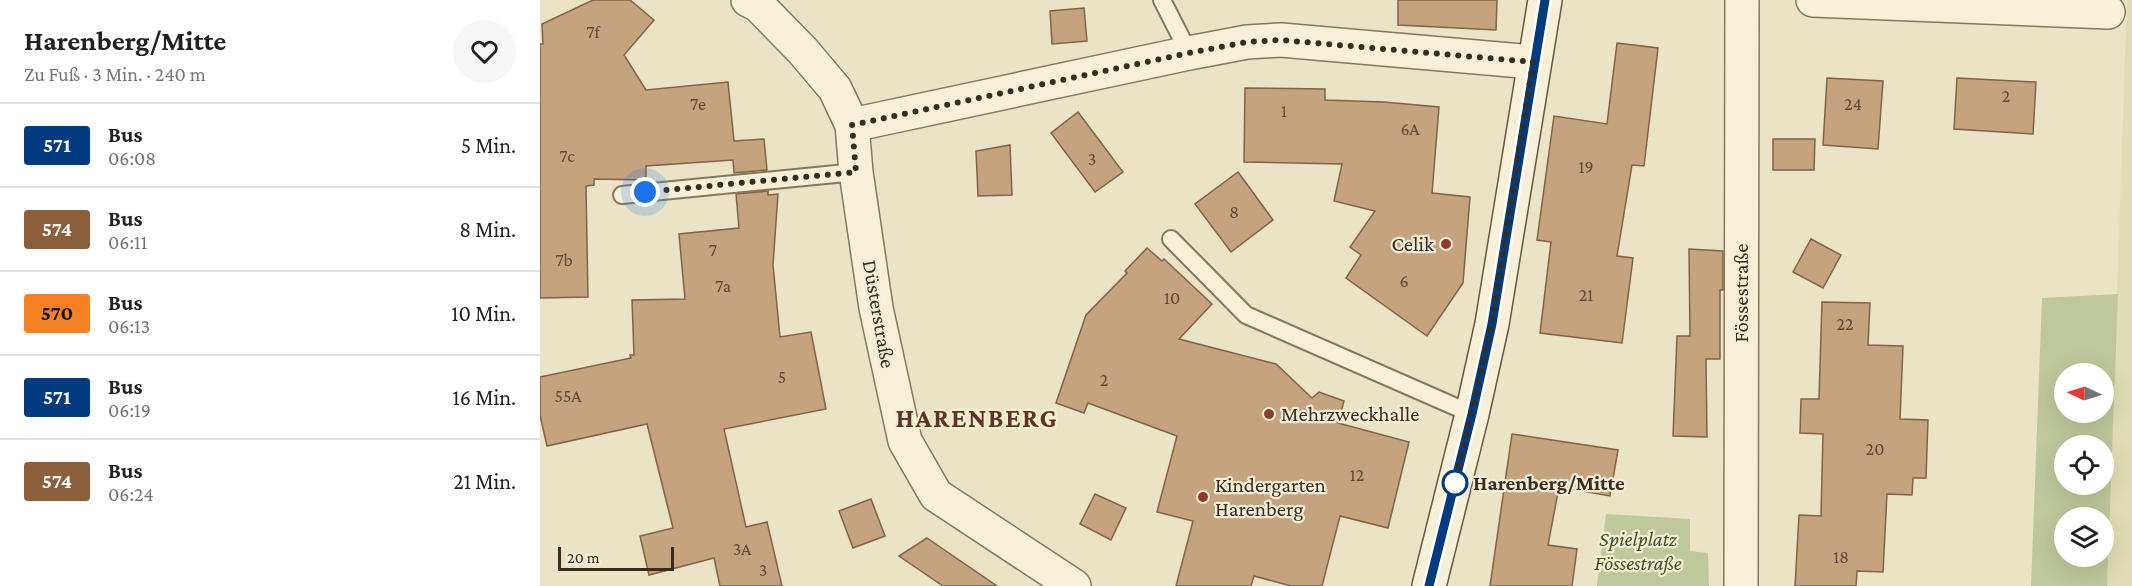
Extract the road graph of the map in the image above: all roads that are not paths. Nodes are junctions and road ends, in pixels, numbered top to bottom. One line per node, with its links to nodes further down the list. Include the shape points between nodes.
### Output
1 (748, 0): 9 (street, Düsterstraße, via 804,51 835,89)
2 (1162, 0): 7 (lane)
3 (1545, 0): 8 (street)
4 (1742, 0): 16 (street, Fössestraße)
5 (1813, 0): 6 (street)
6 (2108, 12)
7 (1189, 53): 8 (street, via 1281,40); 9 (street)
8 (1533, 62): 13 (street, via 1492,324)
9 (852, 125): 10 (street, Düsterstraße)
10 (856, 172): 11 (lane); 14 (street, Düsterstraße, via 876,308 905,441 936,495)
11 (622, 195)
12 (1171, 239): 13 (lane, via 1246,315)
13 (1472, 414): 15 (street)
14 (1074, 586)
15 (1429, 586)
16 (1741, 586)

